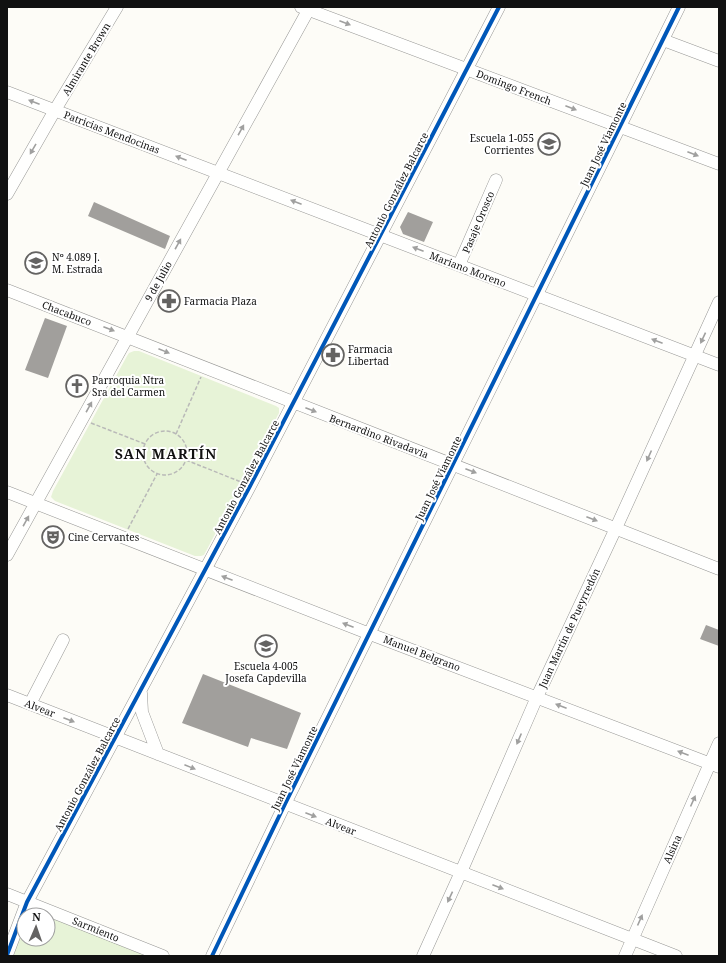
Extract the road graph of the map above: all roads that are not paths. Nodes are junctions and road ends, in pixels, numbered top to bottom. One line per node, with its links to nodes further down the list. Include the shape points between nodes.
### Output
1 (117, 7): 9 (street, Almirante Brown)
2 (499, 7): 7 (street, Antonio González Balcarce)
3 (679, 7): 5 (street, Juan José Viamonte)
4 (306, 8): 7 (street, Domingo French, one-way to 7); 12 (street, 9 de Julio, one-way to 4)
5 (664, 40): 6 (street); 10 (street, Juan José Viamonte)
6 (719, 61)
7 (467, 69): 10 (street, Domingo French, one-way to 10); 15 (street, Antonio González Balcarce)
8 (7, 92): 9 (street, Patricias Mendocinas, one-way to 8)
9 (55, 110): 12 (street, Patricias Mendocinas, one-way to 9); 14 (street, Almirante Brown, one-way to 14)
10 (621, 127): 11 (street, Domingo French, one-way to 11); 18 (street, Juan José Viamonte)
11 (719, 164)
12 (218, 172): 15 (street, Mariano Moreno, one-way to 12); 20 (street, 9 de Julio, one-way to 12)
13 (496, 180): 16 (street, Pasaje Orosco)
14 (7, 194)
15 (381, 235): 16 (street, Mariano Moreno, one-way to 15); 23 (street, Antonio González Balcarce)
16 (459, 265): 18 (street, Mariano Moreno)
17 (7, 290): 20 (street, Chacabuco, one-way to 20)
18 (537, 295): 21 (street, Mariano Moreno, one-way to 18); 24 (street, Juan José Viamonte)
19 (719, 302): 21 (street, Juan Martín de Pueyrredón, one-way to 21)
20 (128, 337): 23 (street, Bernardino Rivadavia, one-way to 23); 26 (street, 9 de Julio, one-way to 20)
21 (694, 356): 22 (street, Mariano Moreno); 27 (street, Juan Martín de Pueyrredón, one-way to 27)
22 (719, 365)
23 (294, 403): 24 (street, Bernardino Rivadavia, one-way to 24); 29 (street, Antonio González Balcarce)
24 (453, 464): 27 (street, Bernardino Rivadavia, one-way to 27); 31 (street, Juan José Viamonte)
25 (7, 492): 26 (street, Manuel Belgrano)
26 (36, 503): 28 (street, 9 de Julio, one-way to 26); 29 (street, Manuel Belgrano)
27 (616, 528): 30 (street, Bernardino Rivadavia); 35 (street, Juan Martín de Pueyrredón)
28 (7, 555)
29 (206, 569): 31 (street, Manuel Belgrano, one-way to 29); 33 (street, Antonio González Balcarce)
30 (719, 570)
31 (370, 634): 35 (street, Manuel Belgrano); 41 (street, Juan José Viamonte)
32 (63, 640): 36 (street)
33 (141, 692): 37 (street, Antonio González Balcarce); 39 (street, via 142,712)
34 (7, 695): 36 (street, Alvear)
35 (537, 697): 40 (street, Manuel Belgrano, one-way to 35); 42 (street, Juan Martín de Pueyrredón, one-way to 42)
36 (30, 704): 37 (street, Alvear, one-way to 37)
37 (116, 737): 39 (street, Alvear); 44 (street, Antonio González Balcarce)
38 (719, 743): 40 (street, Alsina)
39 (158, 754): 41 (street, Alvear, one-way to 41)
40 (714, 765): 45 (street, Alsina, one-way to 40)
41 (285, 804): 42 (street, Alvear, one-way to 42); 48 (street, Juan José Viamonte)
42 (461, 872): 45 (street, Alvear, one-way to 45); 49 (street, Juan Martín de Pueyrredón, one-way to 49)
43 (7, 894): 44 (street, Sarmiento)
44 (27, 902): 46 (street, Antonio González Balcarce); 47 (street, Sarmiento)
45 (632, 939): 50 (street, Alsina); 51 (street, Alvear)
46 (7, 955)
47 (163, 956)
48 (212, 956)
49 (423, 956)
50 (625, 956)
51 (676, 956)

